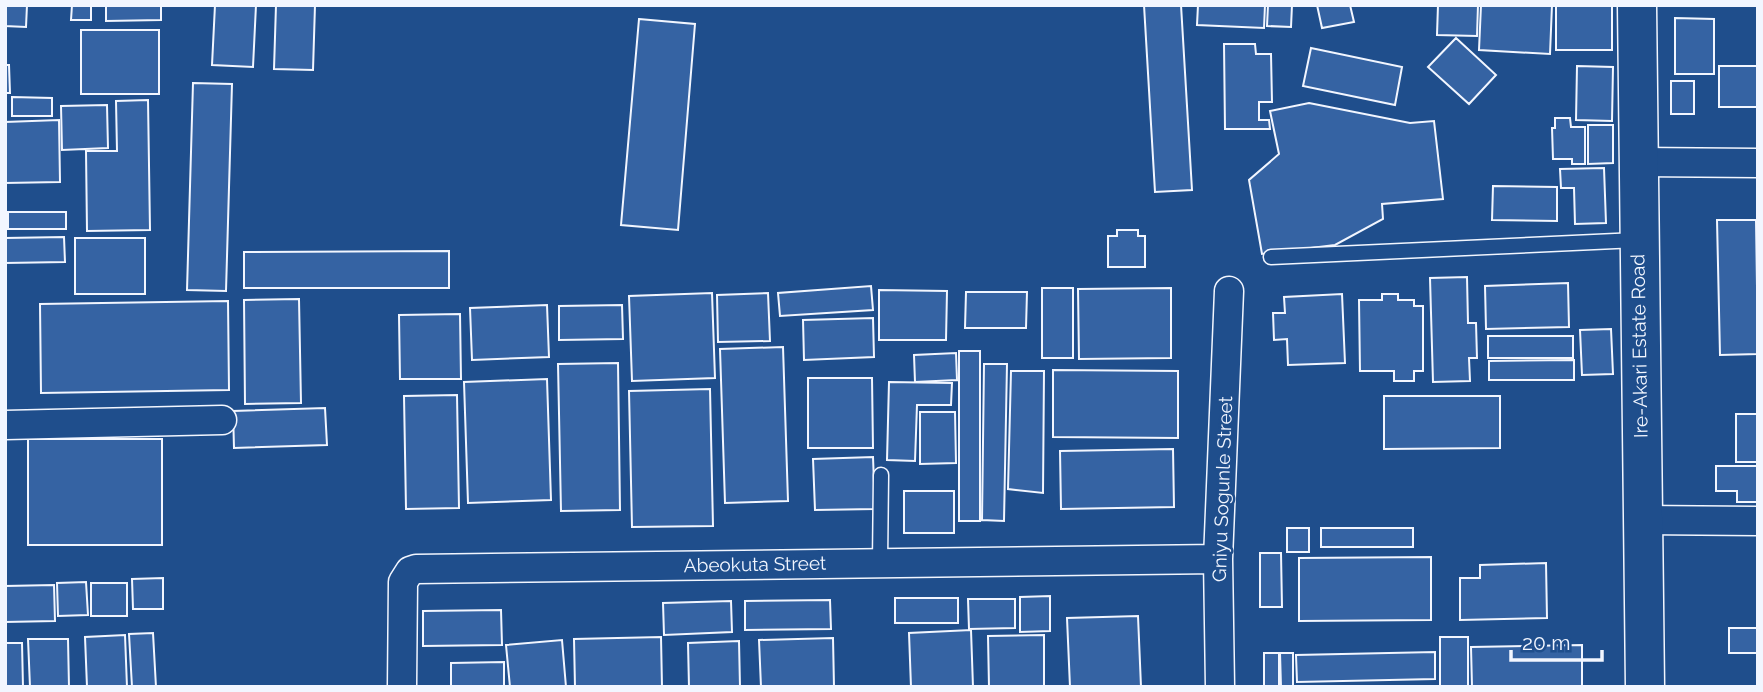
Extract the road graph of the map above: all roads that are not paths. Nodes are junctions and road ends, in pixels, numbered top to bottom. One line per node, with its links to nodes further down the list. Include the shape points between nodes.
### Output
1 (1637, 5): 2 (street, Ire-Akari Estate Road)
2 (1639, 162): 3 (street); 4 (street, Ire-Akari Estate Road)
3 (1758, 163)
4 (1638, 240): 5 (lane); 10 (street, Ire-Akari Estate Road)
5 (1271, 257)
6 (1229, 290): 12 (street, Gniyu Sogunle Street)
7 (222, 420): 8 (street)
8 (5, 425)
9 (881, 475): 13 (lane)
10 (1641, 520): 11 (street); 16 (street, Ire-Akari Estate Road)
11 (1758, 521)
12 (1218, 559): 13 (street, Abeokuta Street); 15 (street, Gniyu Sogunle Street)
13 (880, 563): 14 (street, Abeokuta Street, via 416,569 403,582)
14 (402, 687)
15 (1220, 687)
16 (1645, 687)

